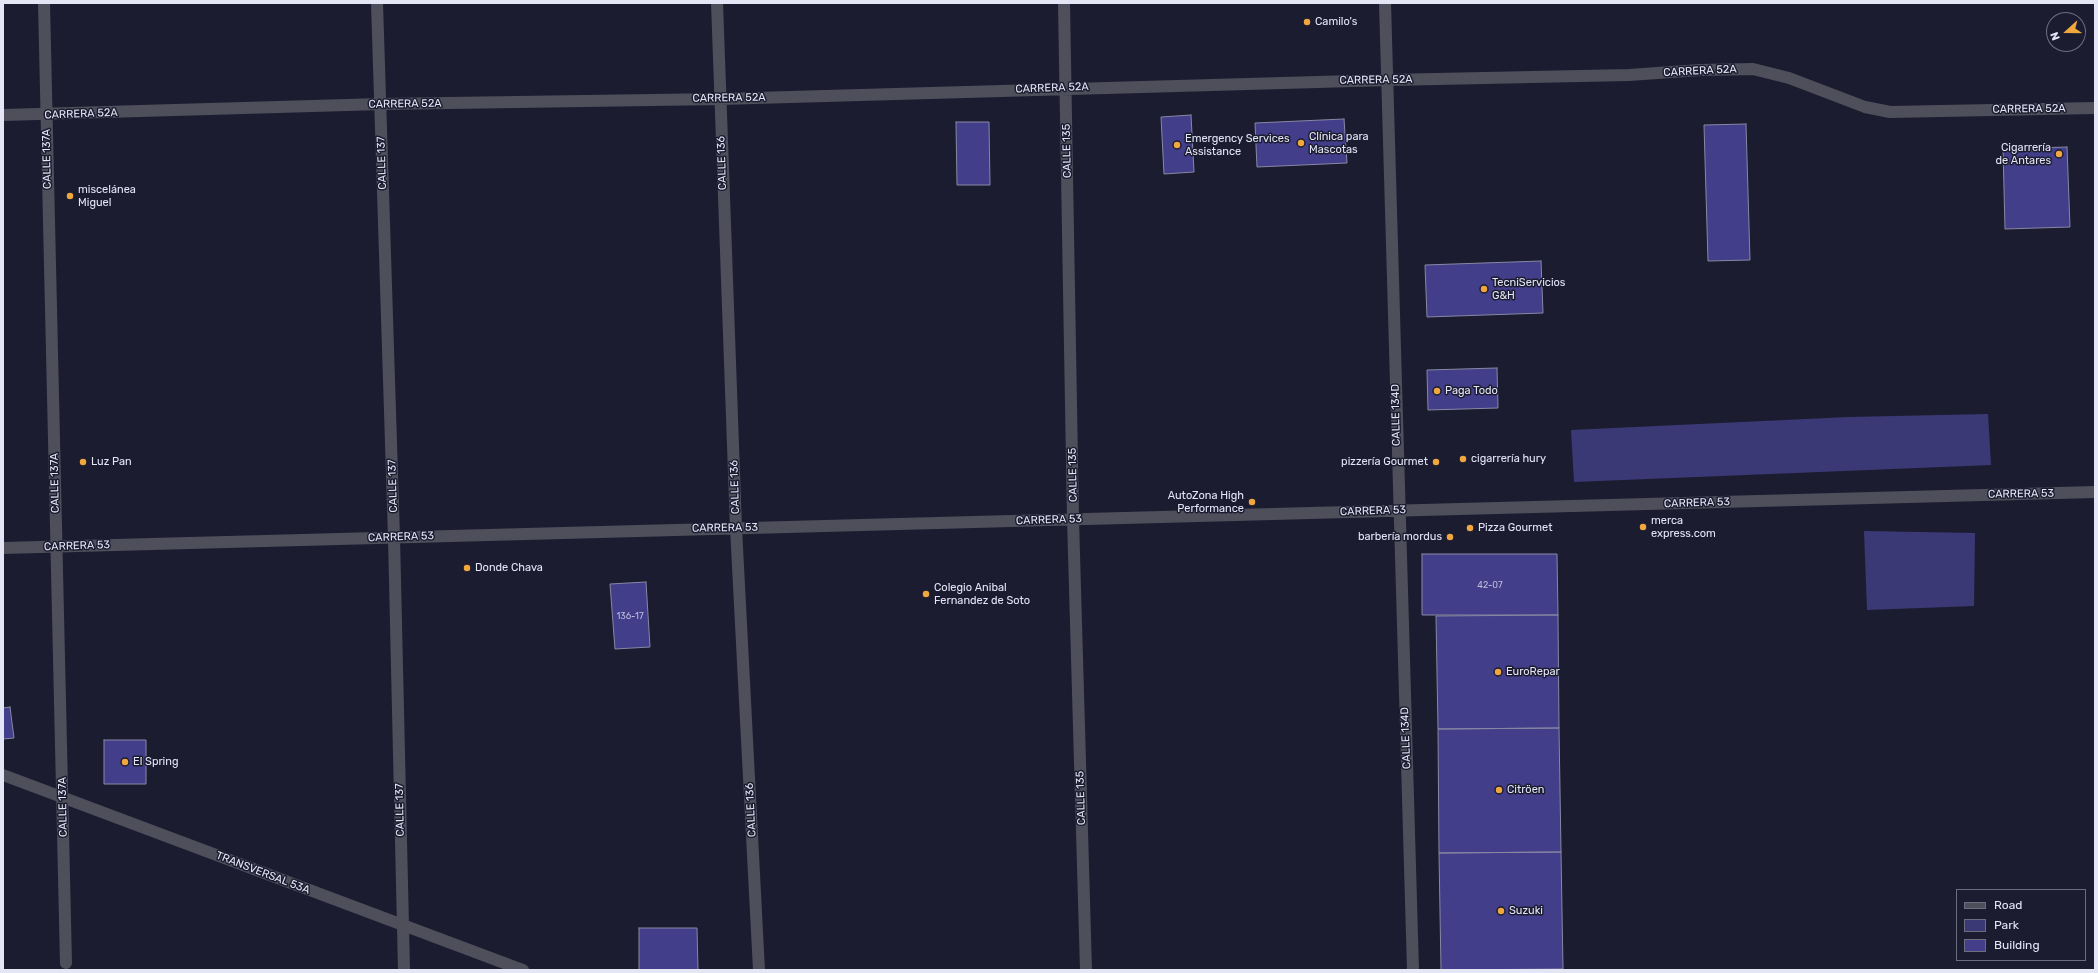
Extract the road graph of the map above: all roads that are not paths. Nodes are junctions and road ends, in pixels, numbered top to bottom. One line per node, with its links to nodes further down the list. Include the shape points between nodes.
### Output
1 (44, 3): 12 (street, CALLE 137A)
2 (377, 3): 9 (street, CALLE 137)
3 (717, 3): 8 (street, CALLE 136)
4 (1064, 3): 7 (street, CALLE 135)
5 (1386, 3): 6 (street, CALLE 134D)
6 (1388, 80): 7 (street, CARRERA 52A); 10 (street, CARRERA 52A, via 1629,76 1753,69 1789,78 1865,107 1890,112); 14 (street, CALLE 134D)
7 (1066, 88): 8 (street, CARRERA 52A); 15 (street, CALLE 135)
8 (720, 99): 9 (street, CARRERA 52A); 16 (street, CALLE 136)
9 (380, 104): 12 (street, CARRERA 52A); 17 (street, CALLE 137)
10 (2095, 108)
11 (3, 115): 12 (street, CARRERA 52A)
12 (46, 115): 18 (street, CALLE 137A)
13 (2095, 492): 14 (street, CARRERA 53)
14 (1399, 511): 15 (street, CARRERA 53); 28 (street, CALLE 134D)
15 (1073, 519): 16 (street, CARRERA 53); 27 (street, CALLE 135)
16 (736, 528): 17 (street, CARRERA 53); 26 (street, CALLE 136)
17 (394, 537): 18 (street, CARRERA 53); 22 (street, CALLE 137)
18 (57, 546): 19 (street, CARRERA 53); 21 (street, CALLE 137A)
19 (3, 548)
20 (3, 775): 21 (street, TRANSVERSAL 53A)
21 (63, 797): 22 (street, TRANSVERSAL 53A); 23 (street, CALLE 137A)
22 (403, 925): 24 (street, CALLE 137); 25 (street, TRANSVERSAL 53A)
23 (66, 963)
24 (404, 970)
25 (523, 970)
26 (759, 970)
27 (1086, 970)
28 (1413, 970)

